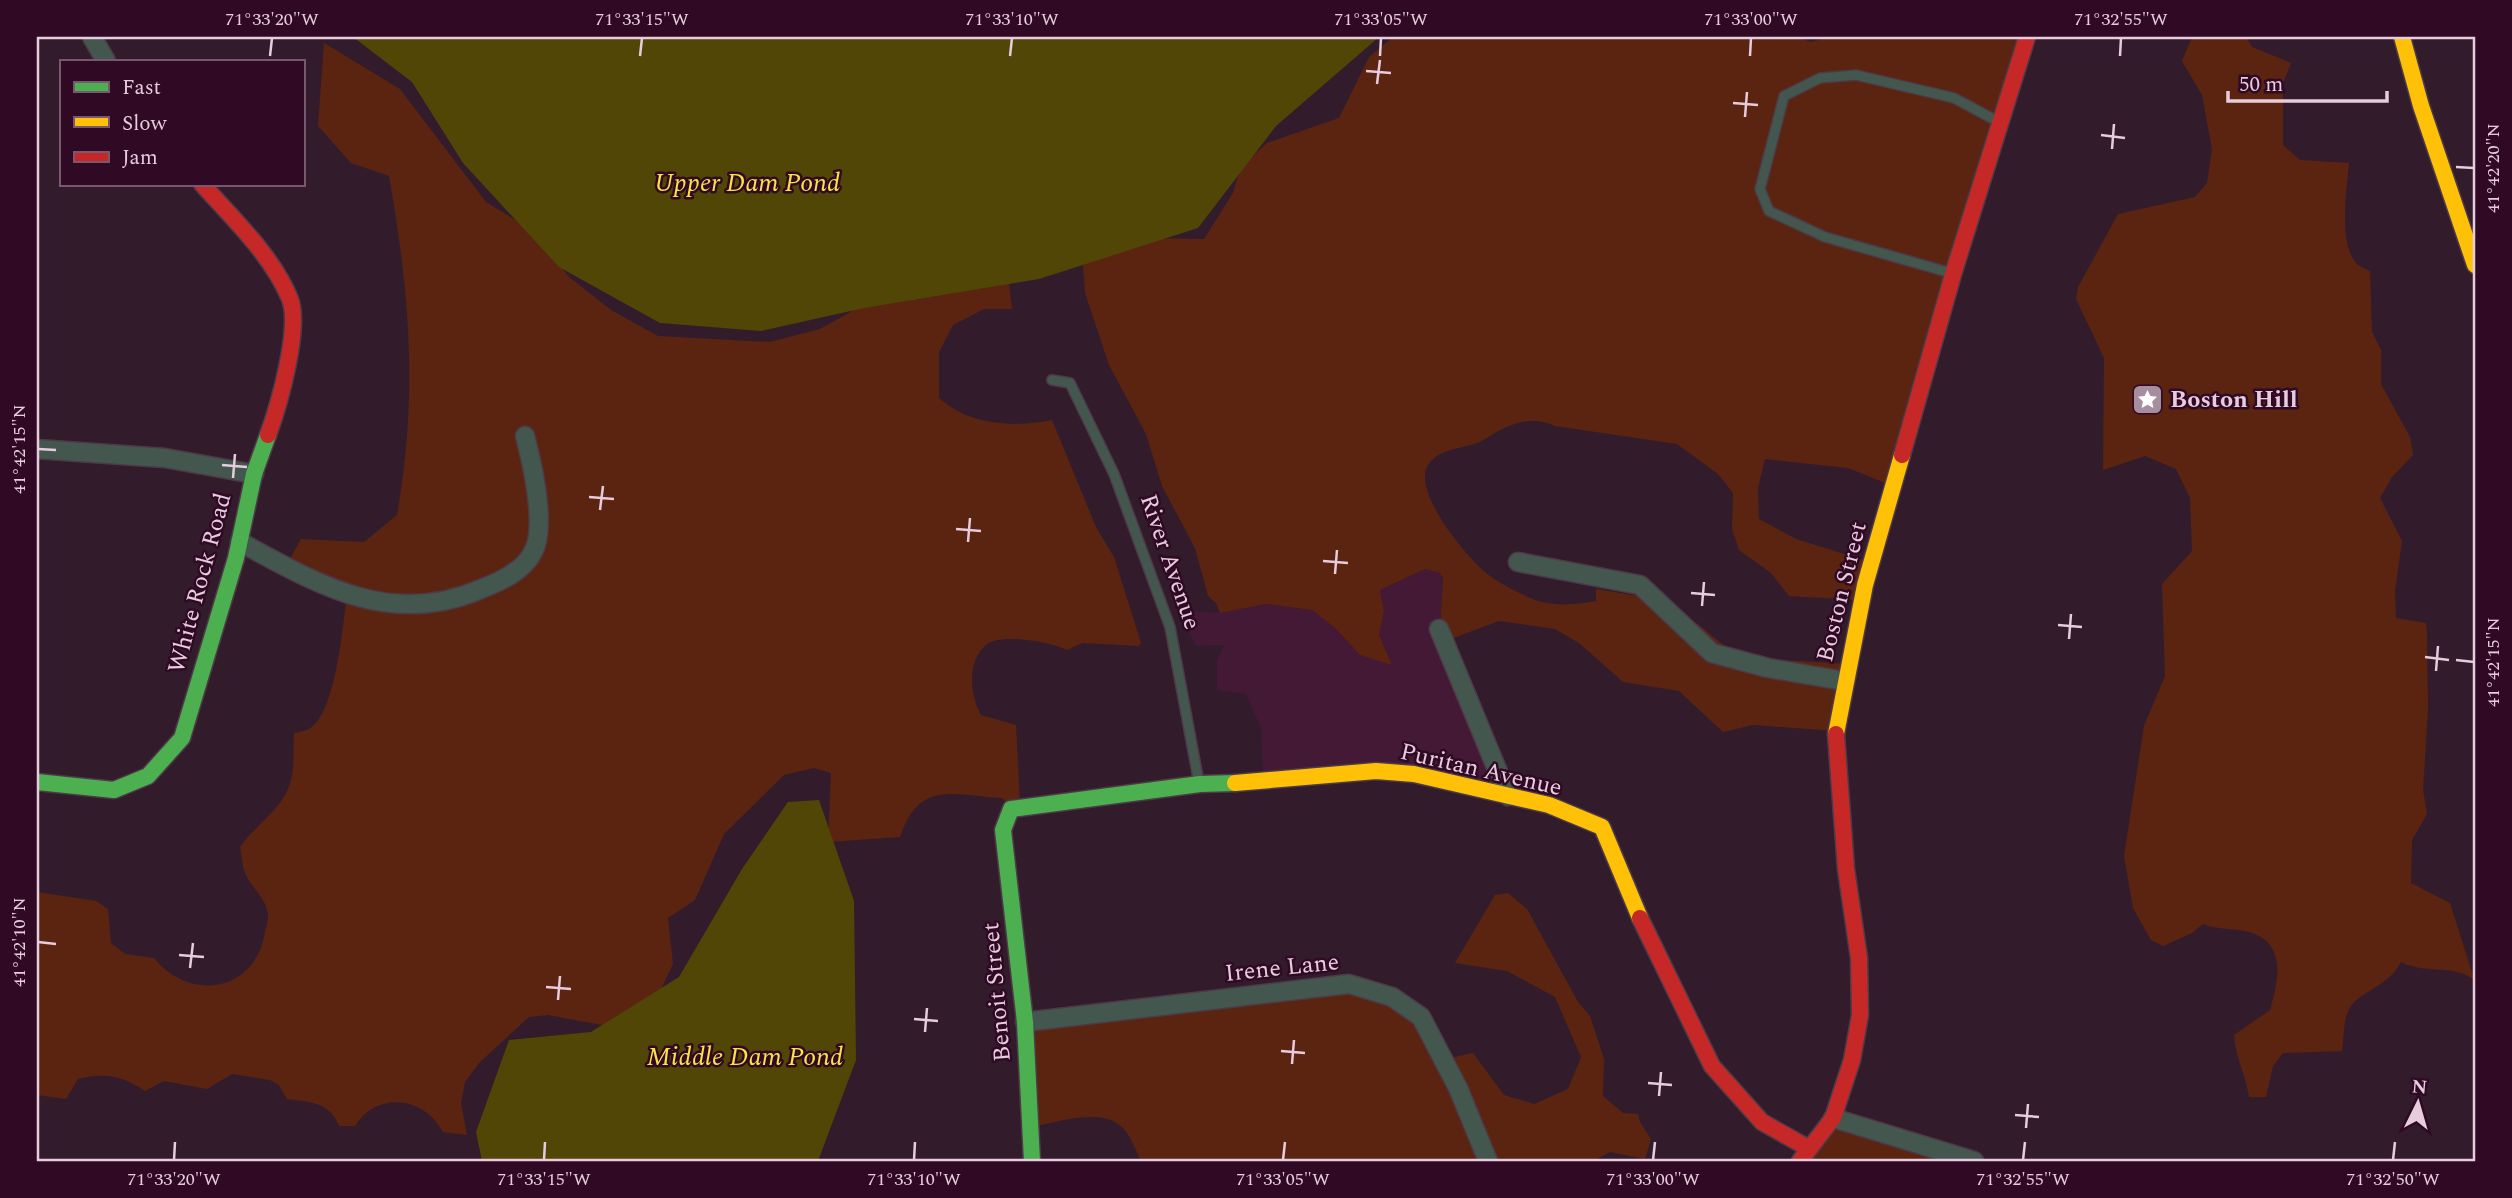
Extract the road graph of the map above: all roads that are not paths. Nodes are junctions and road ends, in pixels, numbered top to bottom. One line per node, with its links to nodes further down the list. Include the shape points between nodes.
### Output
1 (92, 37): 4 (street)
2 (2027, 37): 5 (street, Boston Street)
3 (2402, 37): 7 (street)
4 (105, 60)
5 (1999, 121): 8 (street, Boston Street); 8 (lane, via 1954,98 1856,75 1820,78 1784,96 1759,189 1769,211 1825,237)
6 (204, 186): 12 (street, White Rock Road, via 268,260 291,301 283,396)
7 (2474, 257)
8 (1953, 274): 16 (street, Boston Street, via 1865,585)
9 (1052, 380): 18 (lane, River Avenue, via 1070,383 1114,474 1170,627)
10 (525, 436): 13 (street, via 536,495 533,552 506,578 458,599 421,607 374,601 315,583)
11 (37, 449): 12 (street, via 165,458)
12 (254, 474): 13 (street, White Rock Road)
13 (240, 542): 17 (street, White Rock Road, via 182,738 148,776 114,790)
14 (1518, 562): 16 (street, via 1640,585 1712,653)
15 (1439, 629): 19 (street)
16 (1844, 681): 22 (street, Boston Street, via 1835,740 1859,958 1860,1016 1852,1060)
17 (37, 782)
18 (1200, 784): 19 (street, Puritan Avenue, via 1376,771 1414,774); 20 (street, Puritan Avenue, via 1011,809)
19 (1507, 796): 23 (street, Puritan Avenue, via 1549,805 1602,827 1641,921 1712,1066 1762,1122)
20 (1006, 819): 21 (street, Benoit Street, via 1003,830)
21 (1025, 1022): 24 (street, Benoit Street); 25 (street, Irene Lane, via 1349,984 1392,997 1421,1017 1458,1088)
22 (1833, 1118): 23 (street, Boston Street); 26 (street)
23 (1804, 1155)
24 (1032, 1161)
25 (1488, 1161)
26 (1975, 1161)

